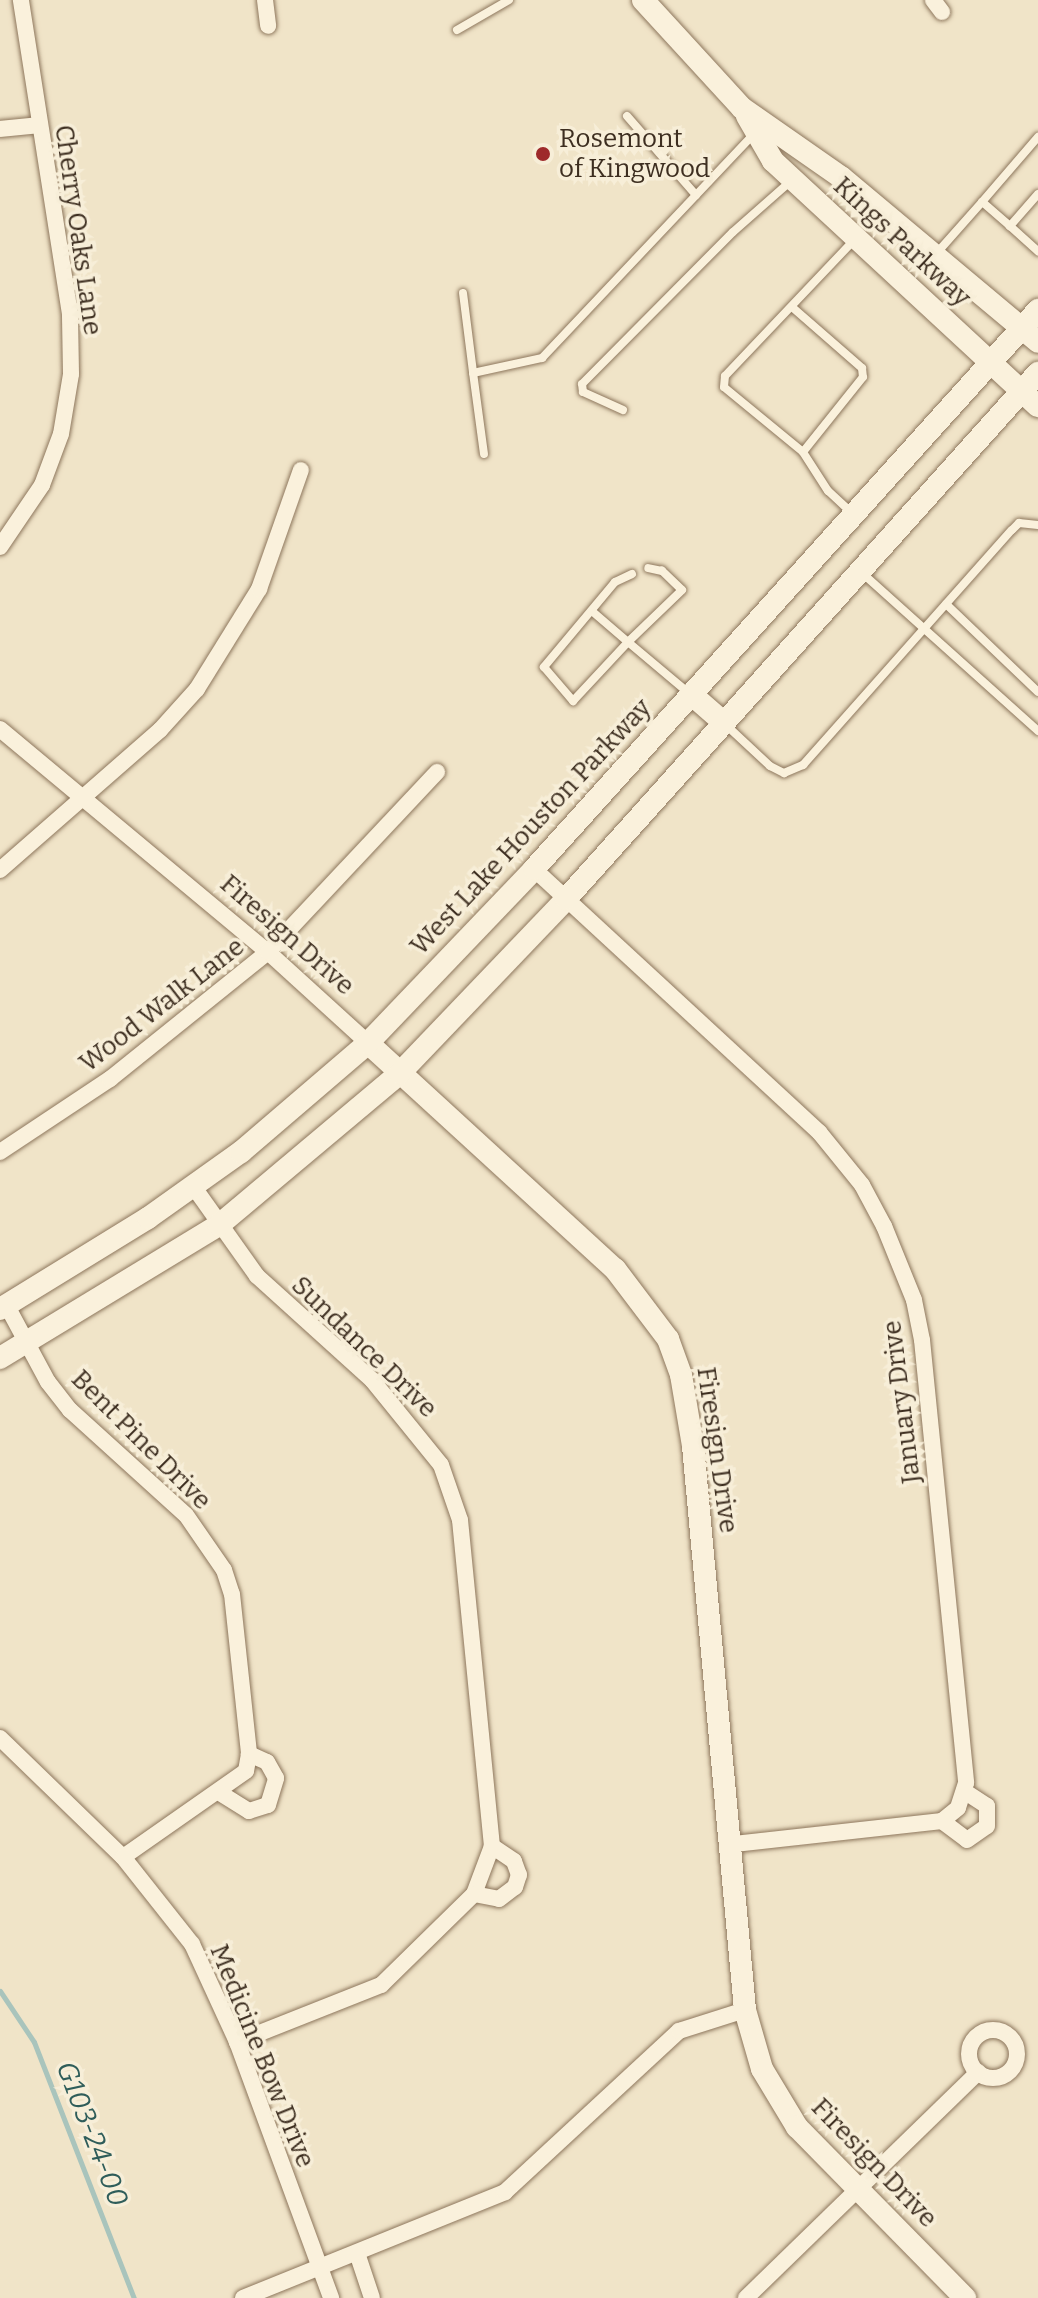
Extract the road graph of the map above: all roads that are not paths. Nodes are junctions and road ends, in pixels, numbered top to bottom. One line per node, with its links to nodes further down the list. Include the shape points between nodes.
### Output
1 (21, 0): 9 (street, Cherry Oaks Lane)
2 (265, 0): 5 (street)
3 (509, 0): 6 (lane)
4 (643, 0): 7 (main road, Kings Parkway)
5 (268, 26)
6 (457, 30)
7 (742, 108): 11 (main road, Kings Parkway); 20 (main road, Kings Parkway, via 841,177)
8 (627, 116): 15 (lane)
9 (40, 125): 10 (street); 35 (street, Cherry Oaks Lane, via 70,314 71,374 61,434 42,485)
10 (0, 129)
11 (756, 132): 13 (main road, Kings Parkway); 15 (lane)
12 (1038, 137): 16 (lane)
13 (793, 180): 18 (main road, Kings Parkway); 29 (lane, via 733,232 582,384 583,392)
14 (1038, 194): 17 (lane)
15 (696, 195): 26 (lane, via 542,358)
16 (982, 202): 17 (lane); 20 (lane)
17 (1010, 226): 19 (lane)
18 (855, 238): 22 (lane); 25 (main road, Kings Parkway)
19 (1038, 251)
20 (935, 255): 24 (main road, Kings Parkway)
21 (463, 293): 26 (lane)
22 (792, 307): 30 (lane, via 862,368 863,377); 30 (lane, via 725,376 724,387)
23 (1038, 310): 24 (main road, West Lake Houston Parkway)
24 (1030, 335): 25 (main road, West Lake Houston Parkway)
25 (991, 363): 28 (main road, Kings Parkway); 33 (main road, West Lake Houston Parkway)
26 (473, 372): 31 (lane)
27 (1038, 373): 28 (main road)
28 (1029, 399): 37 (main road)
29 (623, 410)
30 (803, 452): 33 (lane, via 828,491)
31 (484, 454)
32 (301, 470): 49 (street, via 280,539 231,641 160,730)
33 (853, 515): 44 (main road, West Lake Houston Parkway)
34 (1038, 525): 39 (lane, via 1019,523)
35 (0, 547)
36 (648, 568): 42 (lane, via 662,571 682,590)
37 (860, 571): 41 (lane); 45 (main road)
38 (632, 574): 40 (lane, via 615,582)
39 (946, 604): 41 (lane); 43 (lane)
40 (593, 612): 42 (lane); 42 (lane, via 544,667 573,701)
41 (925, 627): 45 (lane, via 803,765 784,773 770,766); 47 (lane)
42 (628, 642): 44 (lane)
43 (1038, 692)
44 (691, 694): 45 (main road); 50 (main road, West Lake Houston Parkway)
45 (723, 722): 52 (main road)
46 (0, 729): 49 (street, Firesign Drive)
47 (1038, 731)
48 (437, 772): 53 (street, Wood Walk Lane)
49 (83, 801): 51 (street); 53 (street, Firesign Drive)
50 (534, 869): 52 (street, January Drive); 54 (main road, West Lake Houston Parkway)
51 (0, 870)
52 (566, 899): 55 (main road); 64 (street, January Drive, via 819,1132 862,1185 901,1263 922,1340)
53 (268, 952): 54 (street, Firesign Drive); 56 (street, Wood Walk Lane, via 110,1079)
54 (368, 1043): 55 (main road, Firesign Drive); 57 (main road, West Lake Houston Parkway)
55 (400, 1073): 58 (main road); 67 (main road, Firesign Drive, via 615,1269 668,1339 681,1375 693,1446)
56 (0, 1152)
57 (193, 1186): 58 (street, Sundance Drive); 59 (main road, West Lake Houston Parkway)
58 (219, 1225): 60 (main road); 68 (street, Sundance Drive, via 257,1276 372,1380 421,1433 441,1465 460,1520)
59 (4, 1307): 60 (street, Bent Pine Drive)
60 (27, 1345): 61 (main road); 63 (street, Bent Pine Drive, via 70,1410 186,1515 224,1570 232,1594)
61 (0, 1358)
62 (0, 1738): 69 (street, Medicine Bow Drive)
63 (249, 1754): 65 (street, via 246,1771); 65 (street, via 273,1770 274,1797 258,1811 249,1811)
64 (964, 1791): 66 (street, via 958,1808); 66 (street, via 987,1806 987,1826 967,1840)
65 (220, 1793): 69 (street)
66 (942, 1821): 67 (street)
67 (734, 1844): 71 (main road, Firesign Drive)
68 (492, 1846): 70 (street, Sundance Drive); 70 (street, via 514,1861 519,1875 515,1887 499,1899)
69 (123, 1857): 72 (street, Medicine Bow Drive, via 192,1944)
70 (474, 1894): 72 (street, Sundance Drive, via 381,1985)
71 (745, 2010): 74 (main road, Firesign Drive, via 762,2069 781,2107); 75 (street, via 679,2031 505,2192)
72 (237, 2042): 76 (street, Medicine Bow Drive)
73 (978, 2072): 74 (street)
74 (859, 2188): 80 (street); 81 (main road, Firesign Drive)
75 (357, 2253): 76 (street); 79 (street)
76 (320, 2269): 77 (street); 78 (street, Medicine Bow Drive)
77 (243, 2298)
78 (331, 2298)
79 (372, 2298)
80 (746, 2298)
81 (965, 2298)

